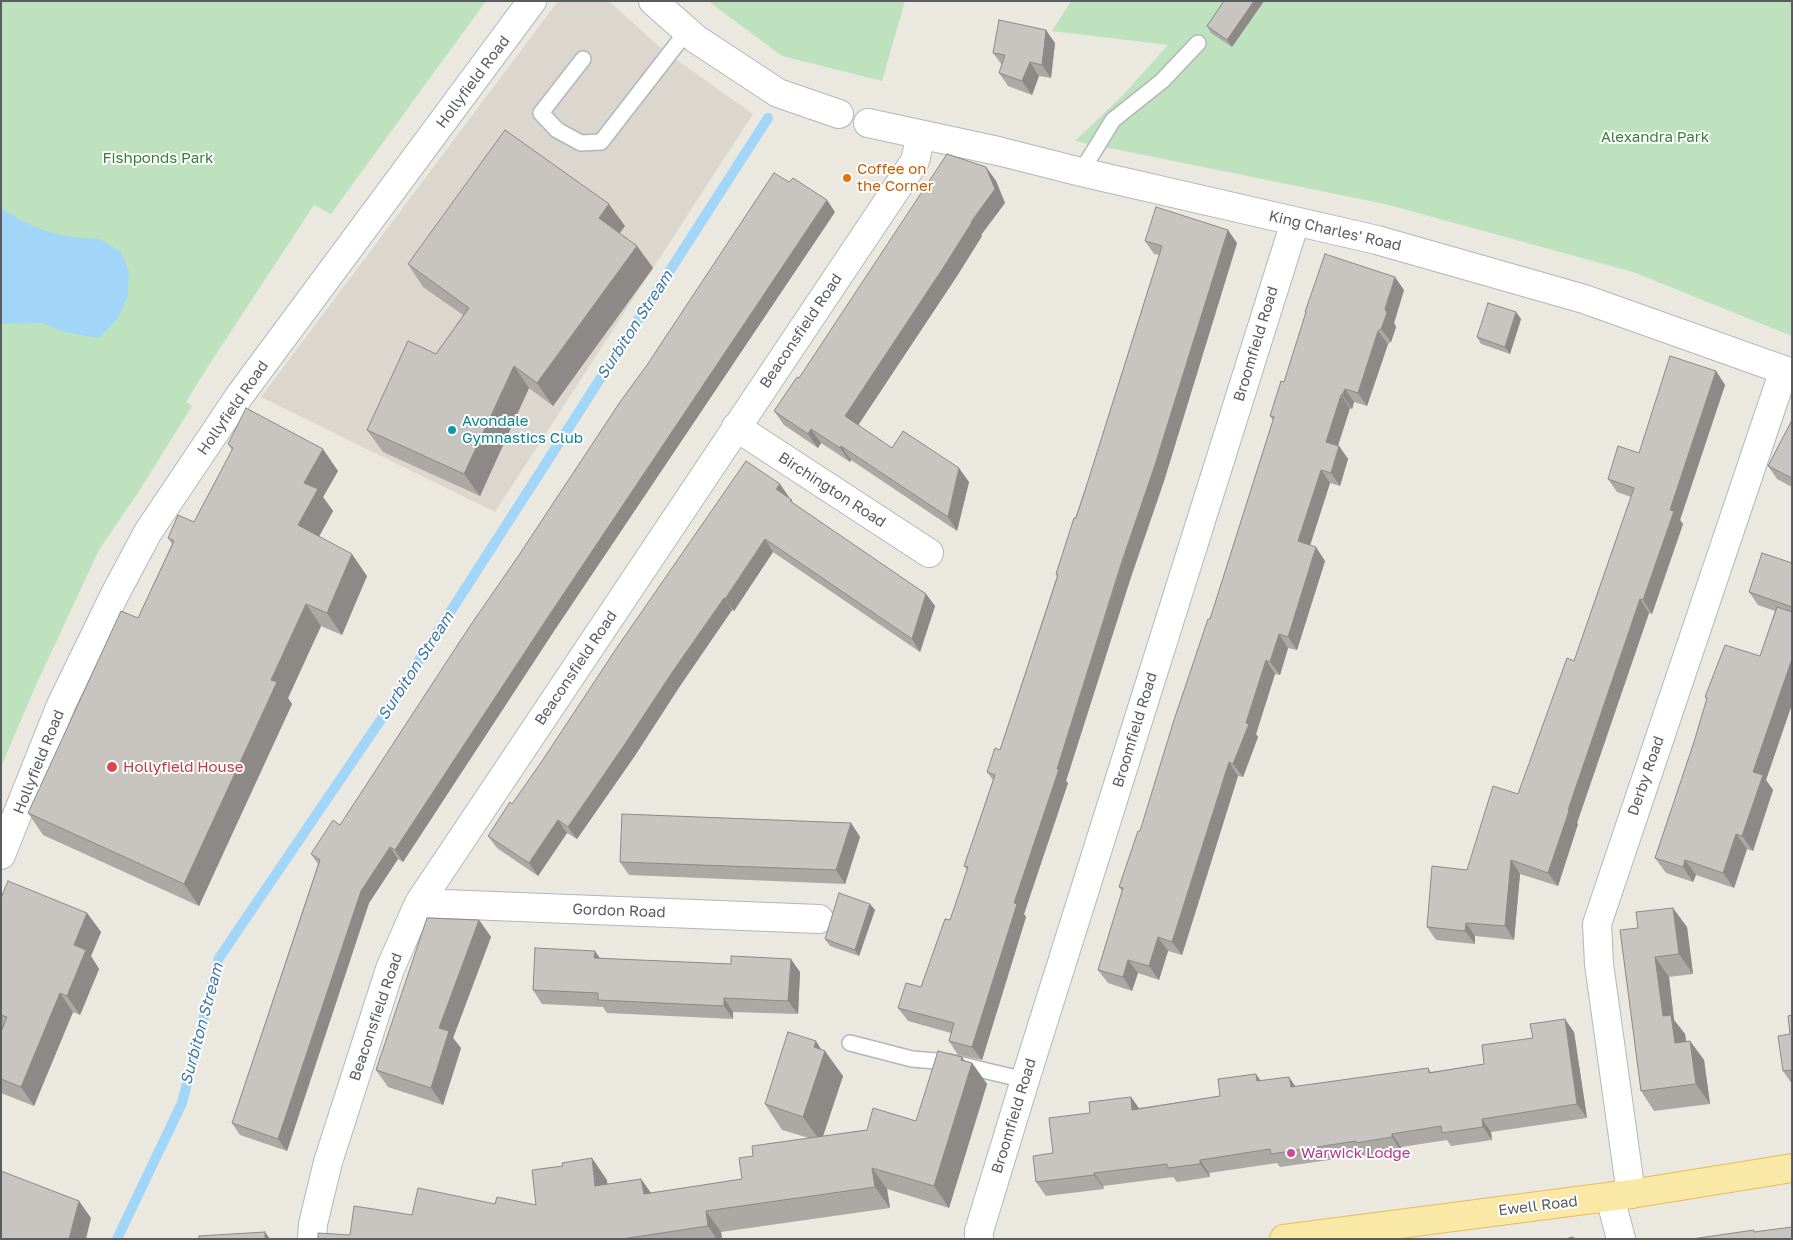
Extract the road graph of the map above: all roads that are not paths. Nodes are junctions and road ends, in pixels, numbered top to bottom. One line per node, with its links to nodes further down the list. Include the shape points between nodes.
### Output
1 (532, 1): 14 (street, Hollyfield Road, via 240,395 148,532 61,706)
2 (653, 1): 3 (street)
3 (687, 31): 5 (lane, via 601,142 581,143 557,130 540,113); 6 (street, via 778,93)
4 (1198, 43): 9 (lane, via 1162,81 1113,120)
5 (582, 59)
6 (839, 114)
7 (868, 123): 8 (street, King Charles' Road)
8 (921, 135): 9 (street, King Charles' Road); 12 (street, Beaconsfield Road, via 915,161)
9 (1080, 172): 10 (street, King Charles' Road)
10 (1295, 222): 11 (street, King Charles' Road, via 1376,240 1584,299); 18 (street, Broomfield Road)
11 (1788, 371): 20 (street, Derby Road, via 1597,924)
12 (736, 427): 13 (street, Birchington Road); 15 (street, Beaconsfield Road)
13 (928, 553)
14 (1, 855)
15 (419, 903): 16 (street, Gordon Road); 21 (street, Beaconsfield Road, via 390,969 328,1162)
16 (819, 919)
17 (850, 1043): 18 (lane, via 912,1059 949,1062)
18 (1025, 1080): 22 (street, Broomfield Road, via 979,1231)
19 (1792, 1168): 20 (main road, Ewell Road)
20 (1620, 1196): 23 (main road, Ewell Road); 24 (street, Derby Road)
21 (312, 1239)
22 (980, 1239)
23 (1284, 1239)
24 (1621, 1239)

